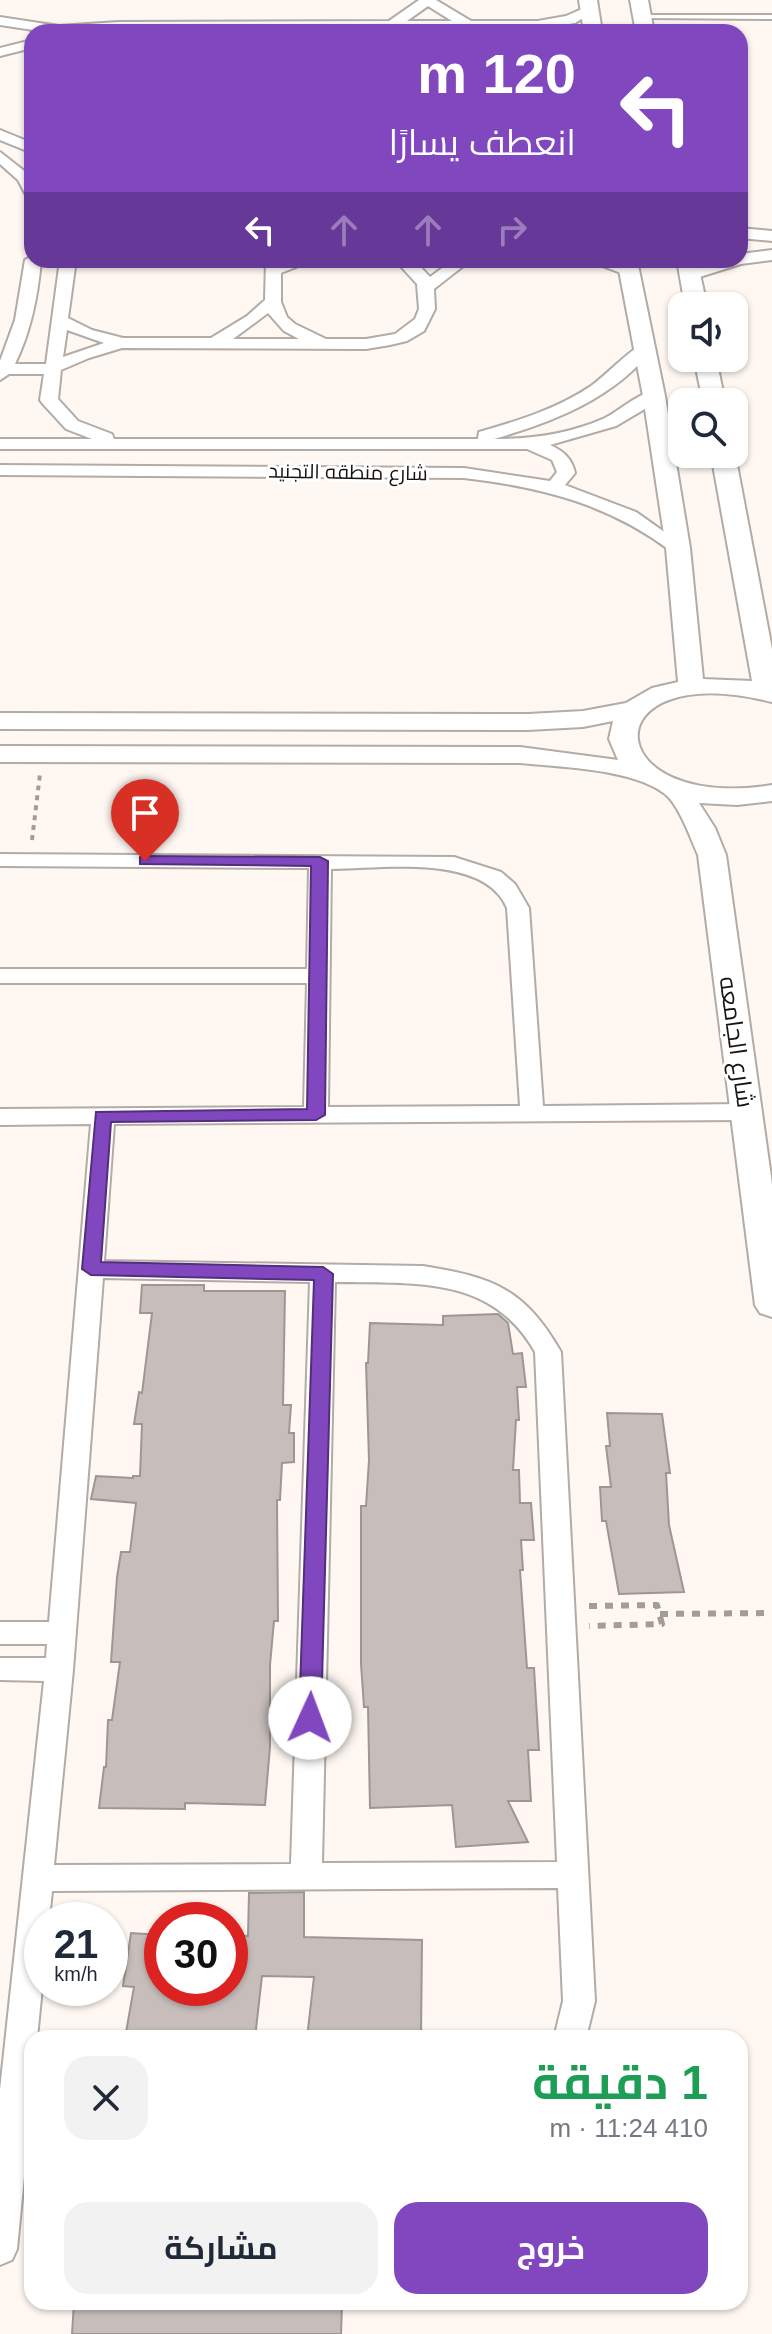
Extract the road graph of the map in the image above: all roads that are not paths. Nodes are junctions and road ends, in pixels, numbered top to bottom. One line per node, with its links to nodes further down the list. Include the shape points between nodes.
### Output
1 (588, 5): 8 (street, via 570,20)
2 (642, 16): 3 (lane)
3 (772, 17)
4 (0, 21): 5 (street)
5 (24, 24)
6 (394, 24): 7 (street); 7 (street, via 428,0)
7 (470, 24)
8 (551, 24)
9 (24, 35): 10 (street)
10 (0, 40)
11 (24, 46): 12 (street)
12 (0, 52)
13 (0, 134): 14 (street)
14 (24, 145)
15 (0, 156): 16 (street)
16 (24, 177)
17 (748, 234): 18 (street)
18 (772, 236)
19 (772, 255): 20 (street)
20 (748, 259)
21 (32, 268): 37 (street, via 16,340)
22 (67, 268): 31 (street)
23 (274, 268): 30 (street)
24 (413, 268): 28 (street)
25 (452, 268): 28 (street)
26 (628, 268): 35 (street)
27 (689, 268): 29 (street)
28 (427, 287): 34 (street, via 426,320 410,333 382,342)
29 (693, 292)
30 (270, 303): 32 (street); 34 (street, via 284,322)
31 (58, 319): 33 (street); 36 (street)
32 (214, 342): 33 (street); 34 (street)
33 (121, 343): 36 (street)
34 (329, 344)
35 (645, 348): 38 (street); 42 (street, via 607,384 570,406)
36 (51, 369): 37 (street); 41 (street, via 49,400 58,413 72,425)
37 (2, 372)
38 (654, 396): 40 (street, شارع منطقه التجنيد, via 604,427); 46 (street)
39 (0, 444): 41 (street, شارع منطقه التجنيد)
40 (528, 444): 42 (street, شارع منطقه التجنيد); 45 (street, via 563,461 566,473)
41 (131, 445): 42 (street, شارع منطقه التجنيد)
42 (444, 446)
43 (726, 468): 48 (street)
44 (0, 470): 45 (street, شارع منطقه التجنيد, via 464,473)
45 (555, 486): 46 (street, شارع منطقه التجنيد, via 638,518)
46 (678, 548): 47 (street)
47 (691, 686): 48 (street, via 729,685); 49 (street)
48 (770, 693)
49 (635, 709): 51 (street, via 556,722); 54 (street, via 626,720 624,747)
50 (0, 721): 51 (street)
51 (72, 721): 53 (street)
52 (0, 754): 53 (street)
53 (55, 754): 54 (street, via 520,755)
54 (645, 773): 55 (street)
55 (675, 788): 56 (street, via 725,798); 61 (street, شارع الجامعه, via 712,855)
56 (772, 793)
57 (0, 860): 58 (street)
58 (320, 861): 60 (street); 62 (street, via 454,863 499,879 513,892)
59 (0, 976): 60 (street)
60 (318, 976): 63 (street)
61 (746, 1112): 62 (street); 68 (street, شارع الجامعه)
62 (532, 1113): 63 (street)
63 (316, 1115): 64 (street)
64 (103, 1116): 65 (street); 66 (street)
65 (0, 1117)
66 (91, 1269): 67 (street); 70 (street)
67 (323, 1274): 73 (street, via 423,1275 489,1290 536,1328 548,1352); 74 (street)
68 (772, 1305)
69 (0, 1633): 70 (street)
70 (62, 1633): 72 (street)
71 (0, 1669): 72 (street)
72 (59, 1670): 75 (street)
73 (573, 1875): 74 (street); 77 (street, via 579,2001)
74 (306, 1876): 75 (street)
75 (38, 1878): 76 (street)
76 (29, 2030)
77 (572, 2030)
78 (24, 2104): 79 (street)
79 (22, 2136): 80 (street)
80 (0, 2249)

